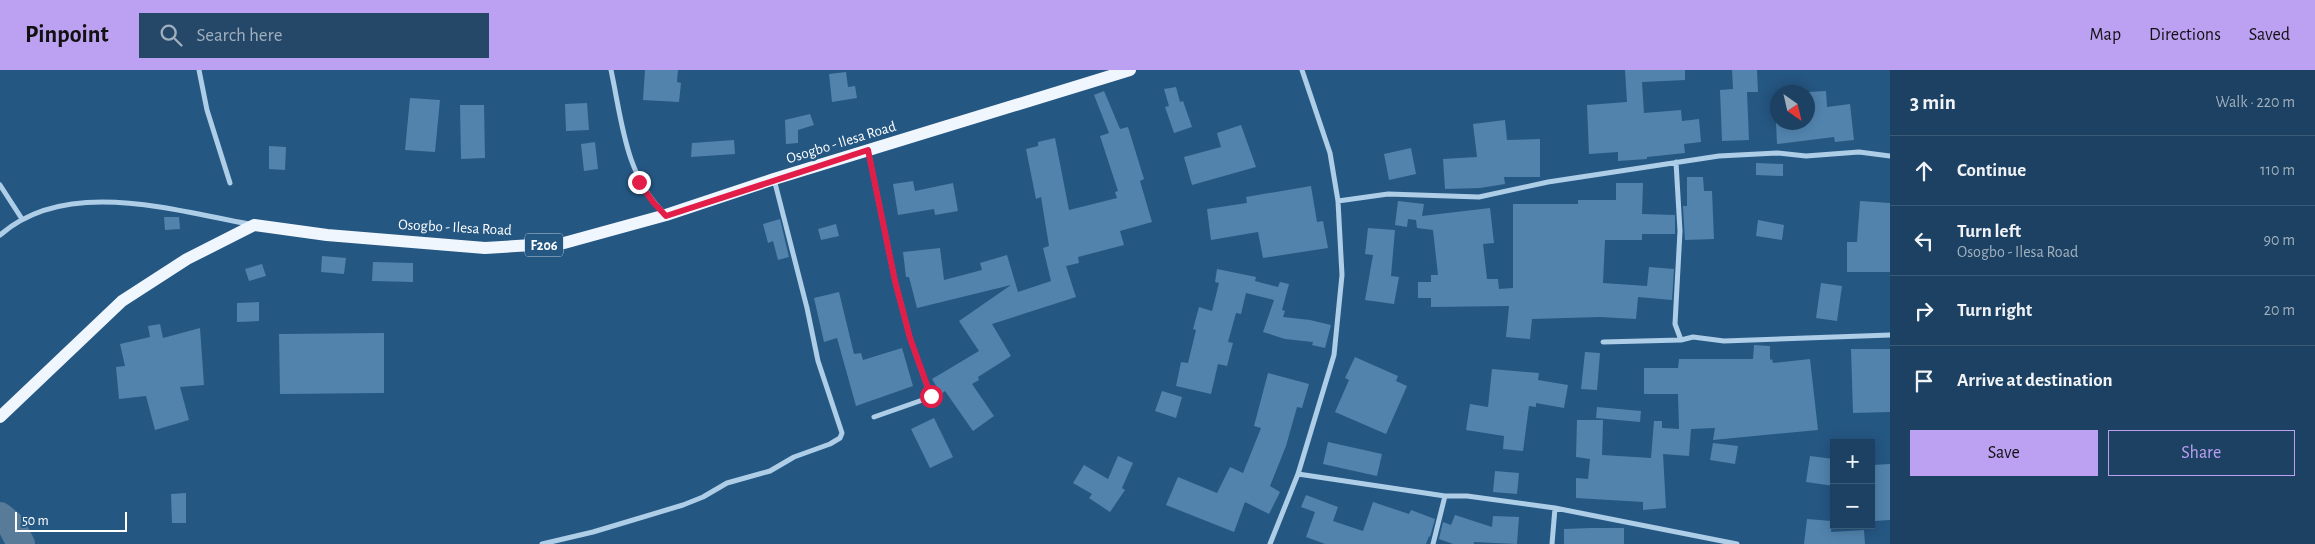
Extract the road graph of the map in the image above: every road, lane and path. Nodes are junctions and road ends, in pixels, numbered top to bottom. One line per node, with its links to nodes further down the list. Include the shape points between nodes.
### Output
1 (199, 70): 9 (street, via 207,110)
2 (611, 70): 12 (street, via 629,160 639,182)
3 (1130, 70): 5 (main road, Osogbo - Ilesa Road / F206)
4 (1302, 70): 11 (street, via 1330,153)
5 (868, 150): 8 (main road, Osogbo - Ilesa Road / F206); 20 (street, via 895,281 910,338 931,396)
6 (1890, 156): 7 (street, via 1859,152 1806,156 1741,154)
7 (1676, 162): 11 (street, via 1548,182 1479,197 1388,194); 17 (street, via 1680,231 1675,324)
8 (774, 179): 12 (main road, Osogbo - Ilesa Road / F206); 24 (street, via 818,362 842,433 840,438 770,471 727,482 683,505)
9 (230, 183)
10 (0, 185): 13 (street)
11 (1338, 201): 21 (street, via 1342,275 1334,355)
12 (666, 216): 14 (main road, Osogbo - Ilesa Road / F206, via 564,243 485,248 327,235)
13 (22, 220): 14 (street, via 69,204 128,202); 15 (street)
14 (254, 225): 19 (main road, via 186,259 122,301)
15 (0, 235)
16 (1890, 335): 17 (street, via 1724,342 1693,337)
17 (1681, 340): 18 (street)
18 (1603, 342)
19 (0, 417)
20 (874, 417)
21 (1298, 474): 22 (street); 25 (street)
22 (1445, 496): 23 (street); 26 (street)
23 (1555, 508): 27 (street); 28 (street)
24 (542, 544)
25 (1270, 544)
26 (1433, 544)
27 (1552, 544)
28 (1737, 544)

